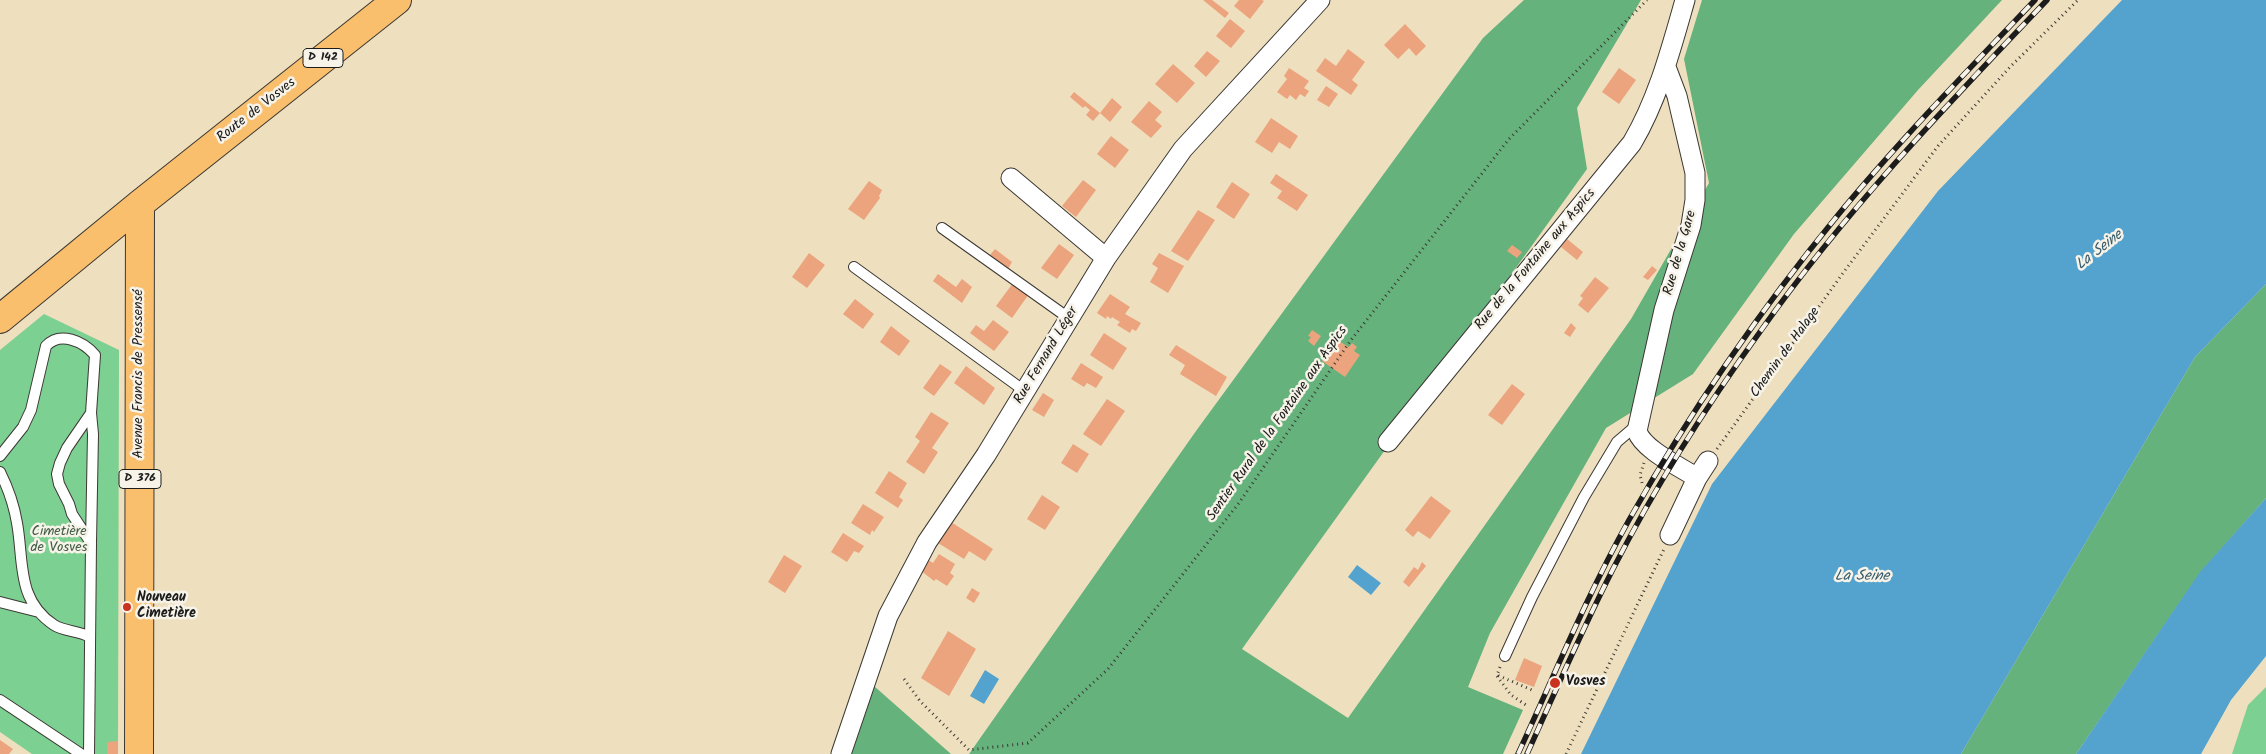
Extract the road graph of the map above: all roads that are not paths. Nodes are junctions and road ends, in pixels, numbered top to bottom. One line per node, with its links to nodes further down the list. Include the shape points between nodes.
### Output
1 (397, 0): 6 (main road, Route de Vosves / D 142)
2 (1320, 0): 8 (street, Rue Fernand Léger, via 1183,149)
3 (1685, 0): 4 (street)
4 (1666, 67): 14 (street, Rue de la Gare, via 1677,96 1695,173 1695,200 1691,225 1664,310); 15 (street, Rue de la Fontaine aux Aspics, via 1646,119 1632,143)
5 (1011, 178): 8 (street)
6 (140, 204): 10 (main road, D 142); 29 (main road, Avenue Francis de Pressensé / D 376)
7 (942, 228): 11 (lane)
8 (1106, 258): 11 (street, Rue Fernand Léger)
9 (854, 267): 12 (lane)
10 (0, 319)
11 (1070, 319): 12 (street, Rue Fernand Léger)
12 (1026, 392): 30 (street, Rue Fernand Léger, via 927,542 888,616)
13 (91, 413): 16 (lane, via 95,355 88,347 73,340 52,339 46,346 31,410 23,427); 21 (lane); 21 (lane, via 68,448 58,474 72,514)
14 (1638, 424): 19 (street, via 1639,436 1644,442); 25 (lane, via 1617,442 1584,497)
15 (1388, 442)
16 (0, 456)
17 (1708, 461): 19 (street)
18 (0, 472): 23 (lane, via 18,525 23,583 28,598)
19 (1697, 478): 20 (street)
20 (1670, 535)
21 (90, 543): 24 (lane)
22 (0, 602): 23 (lane)
23 (39, 612): 24 (lane, via 62,629)
24 (90, 636): 28 (lane)
25 (1504, 656)
26 (0, 700): 27 (lane)
27 (81, 754)
28 (89, 754)
29 (139, 754)
30 (841, 754)

